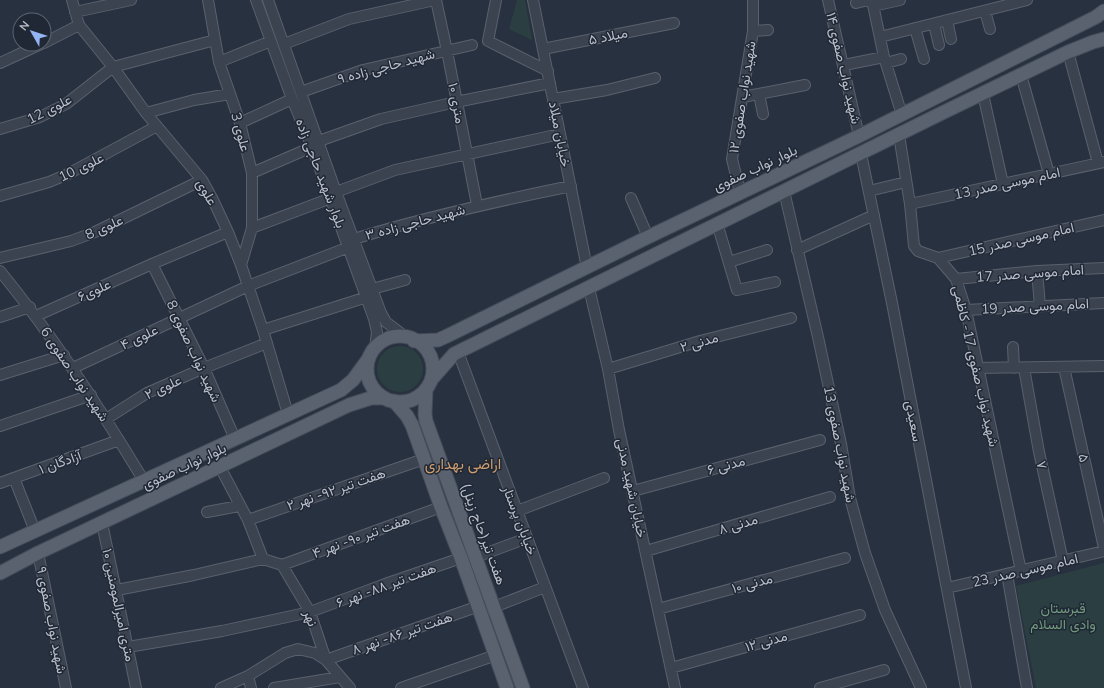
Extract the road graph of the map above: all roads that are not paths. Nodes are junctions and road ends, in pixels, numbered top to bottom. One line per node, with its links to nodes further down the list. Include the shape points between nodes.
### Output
1 (72, 0): 17 (street, علوی)
2 (131, 0): 17 (street)
3 (208, 0): 30 (street, علوی 3)
4 (256, 0): 31 (street, بلوار شهید حاجی زاده)
5 (268, 0): 33 (street, بلوار شهید حاجی زاده)
6 (435, 0): 33 (street, via 349,19); 37 (street, ۱۰ متری)
7 (496, 0): 47 (street, via 488,40)
8 (533, 0): 36 (street, خیابان میلاد)
9 (753, 0): 26 (street, شهید نواب صفوی ۱۲)
10 (828, 0): 45 (street, شهید نواب صفوی ۱۴)
11 (900, 0): 13 (street)
12 (1027, 0): 15 (street)
13 (871, 2): 14 (street); 27 (street)
14 (856, 3)
15 (985, 11): 18 (street); 24 (street)
16 (1104, 11): 21 (main road, بلوار نواب صفوی)
17 (74, 12): 22 (street, علوی)
18 (947, 20): 20 (street); 29 (street)
19 (674, 23): 36 (street, میلاد ۵)
20 (934, 24): 23 (street); 35 (street)
21 (1083, 24): 32 (main road, via 1092,26); 62 (main road, بلوار نواب صفوی)
22 (79, 25): 28 (street); 46 (street, علوی)
23 (915, 28): 27 (street); 41 (street)
24 (990, 29)
25 (768, 30): 26 (street)
26 (753, 31): 56 (street, شهید نواب صفوی ۱۲)
27 (880, 37): 42 (street)
28 (52, 39)
29 (951, 39)
30 (215, 40): 44 (street, علوی 3); 46 (street)
31 (271, 41): 44 (street); 57 (street, بلوار شهید حاجی زاده)
32 (1098, 41): 39 (main road)
33 (284, 44): 52 (street, بلوار شهید حاجی زاده)
34 (472, 44): 37 (street, شهید حاجی زاده ۹)
35 (939, 45)
36 (543, 49): 47 (street, خیابان میلاد)
37 (447, 51): 52 (street, شهید حاجی زاده ۹, via 363,70); 59 (street, ۱۰ متری)
38 (23, 52): 43 (street)
39 (1068, 52): 48 (main road); 72 (street)
40 (902, 59): 42 (street)
41 (924, 59)
42 (885, 60): 45 (street); 62 (street)
43 (0, 62)
44 (218, 62): 53 (street, علوی 3)
45 (844, 65): 68 (street, شهید نواب صفوی ۱۴)
46 (113, 67): 60 (street, علوی); 65 (street, علوی 12, via 66,104 40,117)
47 (548, 71): 50 (street, خیابان میلاد)
48 (1021, 75): 55 (main road); 74 (street)
49 (655, 78): 58 (street)
50 (550, 83): 58 (street, خیابان میلاد); 59 (street)
51 (805, 85): 54 (street)
52 (301, 92): 69 (street, بلوار شهید حاجی زاده)
53 (230, 94): 60 (street, via 194,100); 63 (street, علوی 3)
54 (759, 94): 56 (street); 61 (street)
55 (983, 94): 67 (main road); 77 (street)
56 (743, 97): 81 (street, شهید نواب صفوی ۱۲, via 732,159)
57 (292, 99): 63 (street); 69 (street, بلوار شهید حاجی زاده)
58 (554, 99): 66 (street, خیابان میلاد)
59 (456, 102): 69 (street, via 381,119); 70 (street, ۱۰ متری)
60 (146, 113): 64 (street, علوی)
61 (763, 114)
62 (902, 115): 68 (main road, بلوار نواب صفوی)
63 (240, 123): 73 (street, علوی 3)
64 (157, 126): 75 (street, علوی); 83 (street, علوی 10, via 68,174)
65 (0, 129)
66 (560, 134): 70 (street); 78 (street, خیابان میلاد)
67 (898, 135): 71 (main road); 76 (street, شهید نواب صفوی 17- کاظمی)
68 (859, 136): 81 (main road, بلوار نواب صفوی)
69 (316, 144): 73 (street); 82 (street, بلوار شهید حاجی زاده)
70 (467, 154): 82 (street, via 395,170); 86 (street, ۱۰ متری)
71 (861, 154): 79 (street, سعیدی); 80 (main road)
72 (1101, 162): 74 (street, امام موسی صدر 13)
73 (252, 173): 90 (street, علوی 3)
74 (1049, 174): 77 (street, امام موسی صدر 13)
75 (202, 180): 91 (street, علوی); 96 (street, علوی 8, via 95,232 71,241)
76 (906, 182): 79 (street); 85 (street, شهید نواب صفوی 17- کاظمی)
77 (1003, 184): 85 (street, امام موسی صدر 13)
78 (571, 186): 86 (street, شهید حاجی زاده ۳); 101 (street, خیابان میلاد)
79 (869, 190): 87 (street, سعیدی)
80 (784, 191): 89 (main road); 95 (street, شهید نواب صفوی 13)
81 (740, 192): 92 (main road, بلوار نواب صفوی)
82 (334, 195): 90 (street); 93 (street, بلوار شهید حاجی زاده)
83 (0, 196)
84 (631, 198): 92 (street)
85 (910, 204): 97 (street, شهید نواب صفوی 17- کاظمی, via 914,246 918,251)
86 (477, 205): 93 (street, شهید حاجی زاده ۳, via 402,224)
87 (874, 215): 95 (street); 179 (street, سعیدی)
88 (1104, 220): 97 (street, امام موسی صدر 15)
89 (717, 223): 98 (street); 109 (main road)
90 (252, 228): 100 (street, علوی 3)
91 (228, 232): 99 (street, علوی۶); 100 (street, علوی)
92 (648, 237): 101 (main road, بلوار نواب صفوی)
93 (351, 243): 108 (street, شهید حاجی زاده ۳); 110 (street, بلوار شهید حاجی زاده)
94 (767, 250): 98 (street)
95 (797, 250): 205 (street, شهید نواب صفوی 13, via 841,444 850,498 865,553 885,610)
96 (0, 258)
97 (938, 258): 105 (street, شهید نواب صفوی 17- کاظمی)
98 (729, 262): 107 (street, via 737,290)
99 (152, 264): 115 (street, علوی۶); 117 (street, شهید نواب صفوی 8)
100 (241, 265): 108 (street, علوی)
101 (588, 268): 120 (main road, بلوار نواب صفوی)
102 (1104, 268): 103 (street, امام موسی صدر 17)
103 (1037, 270): 105 (street, امام موسی صدر 17); 112 (street)
104 (0, 271): 113 (street, شهید نواب صفوی 6)
105 (956, 278): 114 (street, شهید نواب صفوی 17- کاظمی)
106 (405, 280): 110 (street)
107 (775, 282)
108 (248, 286): 117 (street, علوی ۴); 119 (street, علوی)
109 (589, 288): 125 (main road); 133 (street, خیابان شهید مدنی)
110 (369, 293): 119 (street); 121 (street, بلوار شهید حاجی زاده, via 386,322); 124 (street, بلوار شهید حاجی زاده, via 377,332)
111 (1104, 303): 112 (street, امام موسی صدر 19)
112 (1040, 306): 114 (street, امام موسی صدر 19)
113 (30, 307): 115 (street, شهید نواب صفوی 6); 116 (street)
114 (966, 310): 131 (street, شهید نواب صفوی 17- کاظمی)
115 (36, 316): 126 (street, شهید نواب صفوی 6)
116 (0, 317)
117 (179, 318): 129 (street, علوی ۴); 130 (street, شهید نواب صفوی 8)
118 (791, 318): 133 (street, مدنی ۲, via 700,341)
119 (263, 330): 122 (street, علوی)
120 (447, 336): 121 (main road, بلوار نواب صفوی, via 438,340); 125 (main road, via 442,343 443,348 447,352)
121 (409, 338): 124 (main road, via 392,337 382,341); 135 (main road, via 425,347 431,357 433,368)
122 (266, 342): 130 (street, علوی ۲); 140 (street, علوی)
123 (1013, 347): 132 (street, ۷)
124 (372, 353): 136 (main road, بلوار نواب صفوی, via 353,380); 138 (main road, via 367,369 369,380 375,390)
125 (456, 353): 135 (main road); 158 (street, خیابان پرستار)
126 (64, 355): 129 (street, شهید نواب صفوی 6); 134 (street)
127 (1104, 366): 128 (street)
128 (1064, 367): 132 (street); 165 (street, ۵)
129 (73, 368): 137 (street, شهید نواب صفوی 6)
130 (204, 368): 141 (street, علوی ۲, via 147,394); 145 (street, شهید نواب صفوی 8)
131 (978, 368): 132 (street); 175 (street, شهید نواب صفوی 17- کاظمی)
132 (1019, 368): 173 (street, ۷)
133 (608, 369): 154 (street, خیابان شهید مدنی)
134 (0, 375)
135 (428, 384): 138 (main road, via 412,399); 142 (main road, هفت تیر(حاج زینل))
136 (341, 390): 139 (main road, via 348,390 353,394); 140 (main road, بلوار نواب صفوی)
137 (91, 395): 141 (street, شهید نواب صفوی 6); 144 (street)
138 (389, 399): 139 (main road, بلوار نواب صفوی, via 371,398); 143 (main road, via 407,416)
139 (349, 406): 149 (main road, بلوار نواب صفوی)
140 (288, 414): 145 (main road, بلوار نواب صفوی)
141 (106, 419): 146 (street, شهید نواب صفوی 6)
142 (426, 421): 143 (main road, via 417,417); 169 (main road, هفت تیر(حاج زینل))
143 (412, 425): 148 (main road)
144 (0, 426)
145 (235, 439): 152 (main road, بلوار نواب صفوی)
146 (119, 440): 150 (street, آزادگان ۱); 152 (street, شهید نواب صفوی 6)
147 (820, 440): 154 (street, مدنی ۶)
148 (424, 458): 157 (main road); 160 (street, هفت تیر ۹۲- نهر ۲)
149 (220, 467): 156 (street); 161 (main road, بلوار نواب صفوی)
150 (14, 478): 153 (street, آزادگان ۱); 162 (street)
151 (604, 478): 158 (street)
152 (144, 481): 162 (main road, بلوار نواب صفوی)
153 (0, 483)
154 (633, 491): 166 (street, خیابان شهید مدنی)
155 (830, 498): 166 (street, مدنی ۸)
156 (239, 506): 159 (street); 160 (street)
157 (441, 507): 170 (main road); 174 (street, هفت تیر ۹۰- نهر ۴)
158 (517, 511): 163 (street, خیابان پرستار)
159 (207, 512)
160 (248, 520): 172 (street)
161 (102, 523): 168 (main road, بلوار نواب صفوی); 180 (street, ۱۰ متری امیرالمومنین)
162 (35, 531): 164 (main road, بلوار نواب صفوی)
163 (527, 538): 169 (street); 178 (street, خیابان پرستار)
164 (0, 547)
165 (1104, 548)
166 (646, 551): 183 (street, خیابان شهید مدنی)
167 (1104, 552): 173 (street, امام موسی صدر 23)
168 (38, 553): 176 (main road, بلوار نواب صفوی); 193 (street, شهید نواب صفوی ۹)
169 (476, 557): 182 (main road, هفت تیر(حاج زینل))
170 (461, 558): 181 (main road); 184 (street, هفت تیر ۸۸- نهر ۶)
171 (845, 558): 183 (street, مدنی ۱۰)
172 (263, 559): 174 (street); 180 (street)
173 (1063, 561): 175 (street, امام موسی صدر 23)
174 (282, 565): 184 (street, نهر)
175 (1021, 571): 177 (street, امام موسی صدر 23)
176 (0, 573)
177 (1007, 574): 179 (street, امام موسی صدر 23); 207 (street)
178 (545, 587): 182 (street); 202 (street, خیابان پرستار)
179 (947, 588): 206 (street, سعیدی)
180 (117, 590): 186 (street, ۱۰ متری امیرالمومنین)
181 (479, 606): 187 (main road); 188 (street, هفت تیر ۸۶- نهر ۸)
182 (494, 607): 201 (main road, هفت تیر(حاج زینل))
183 (658, 609): 189 (street, خیابان شهید مدنی)
184 (310, 612): 186 (street, هفت تیر ۸۸- نهر ۶, via 222,631); 188 (street, نهر)
185 (860, 615): 189 (street, مدنی ۱۲)
186 (128, 647): 194 (street, ۱۰ متری امیرالمومنین)
187 (496, 655): 199 (street); 200 (main road)
188 (326, 660): 191 (street, via 315,653 298,649); 192 (street, نهر)
189 (671, 668): 203 (street, خیابان شهید مدنی)
190 (884, 670): 204 (street)
191 (248, 676): 195 (street); 196 (street)
192 (340, 678): 197 (street); 198 (street, نهر)
193 (66, 688)
194 (136, 688)
195 (221, 688)
196 (251, 688)
197 (274, 688)
198 (350, 688)
199 (401, 688)
200 (507, 688)
201 (523, 688)
202 (583, 688)
203 (675, 688)
204 (820, 688)
205 (921, 688)
206 (966, 688)
207 (1027, 688)

